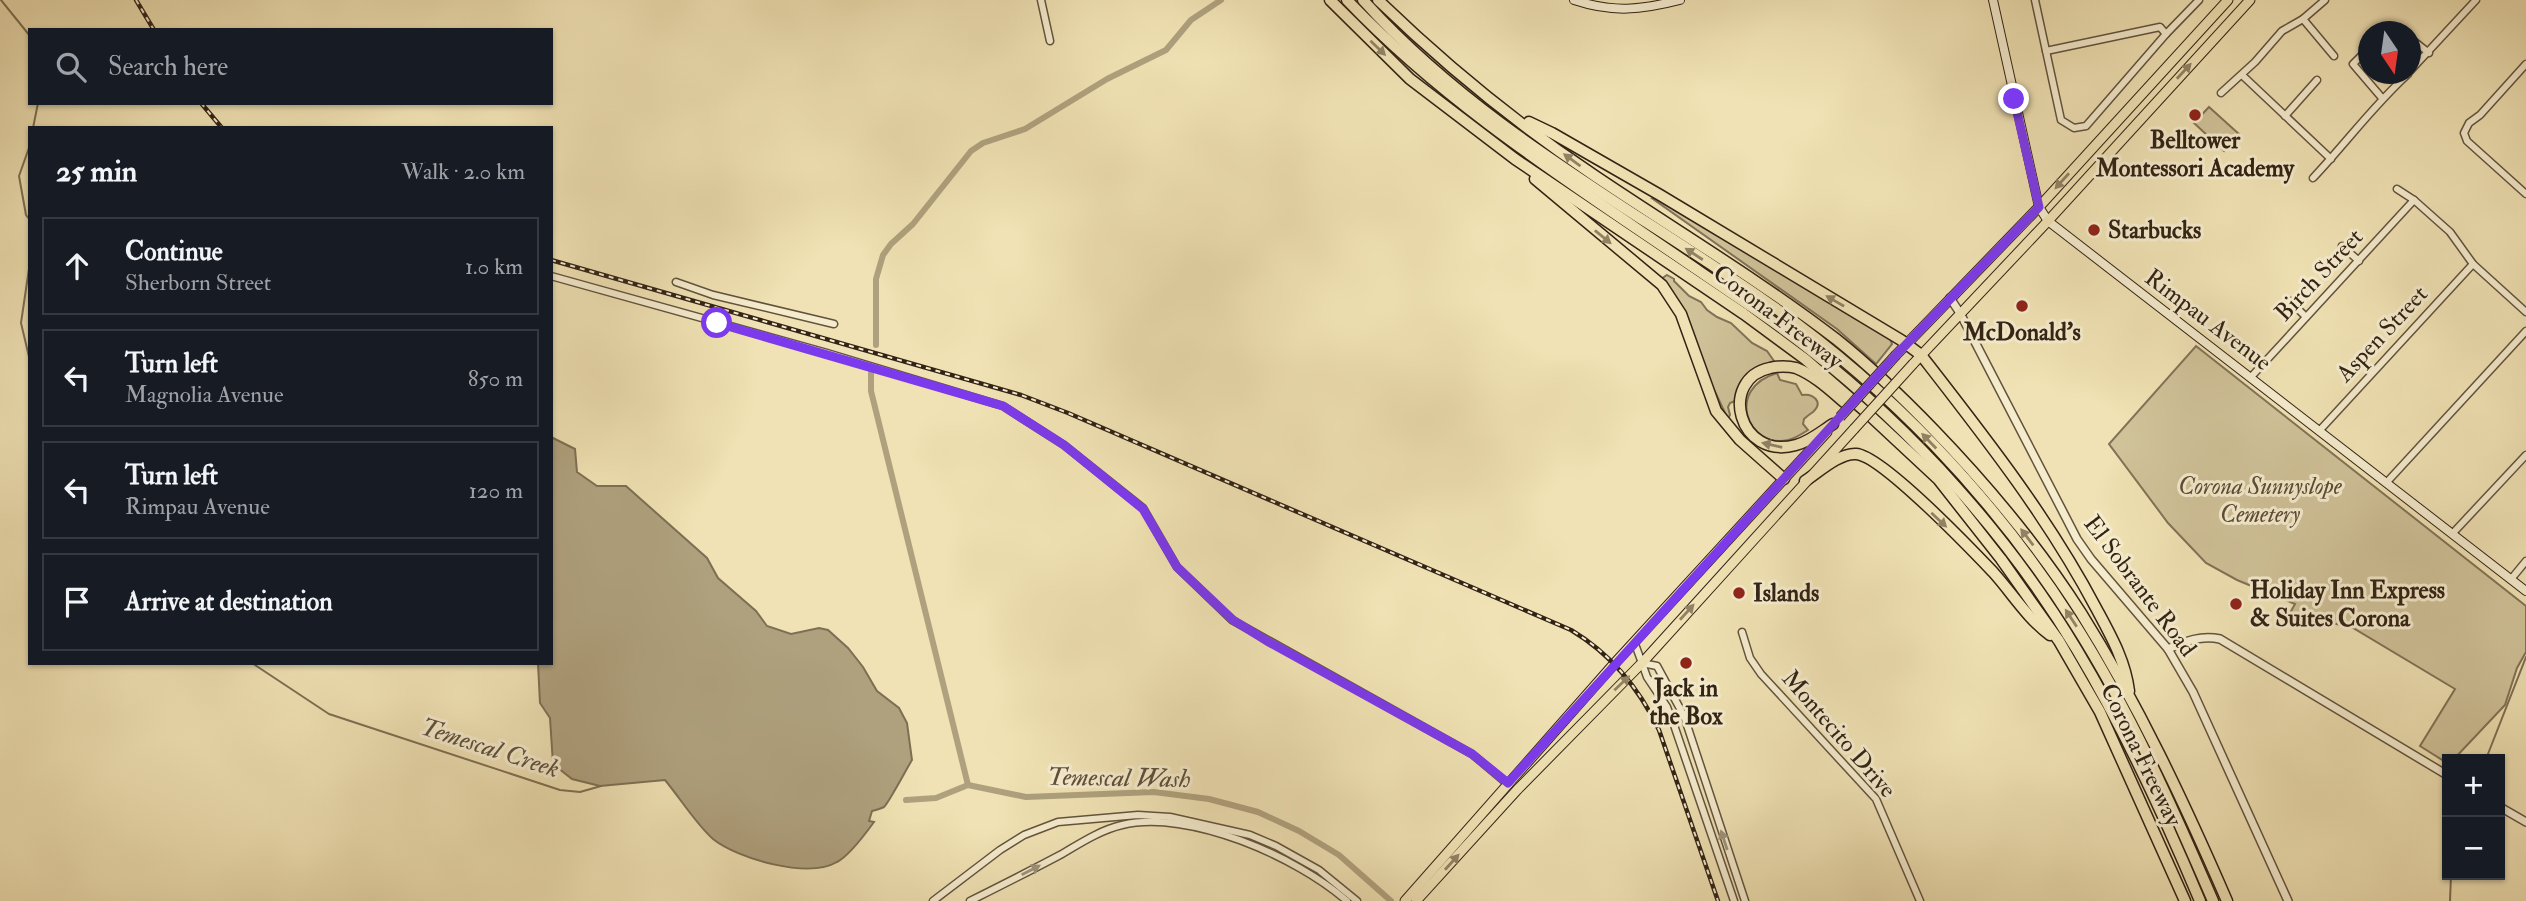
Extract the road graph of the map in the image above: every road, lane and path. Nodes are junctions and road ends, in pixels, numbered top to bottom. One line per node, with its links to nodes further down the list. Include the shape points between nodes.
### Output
1 (1041, 0): 19 (street)
2 (1330, 0): 36 (highway, Corona Freeway, one-way to 36, via 1410,79)
3 (1347, 0): 76 (highway, via 1408,60 1489,126 1787,332 1900,429 1977,510 2037,587)
4 (1363, 0): 76 (highway, one-way to 4, via 2106,676 2052,589 1980,495 1917,429 1855,370 1791,320 1577,177 1462,92)
5 (1378, 0): 33 (highway, Corona Freeway)
6 (1574, 0): 7 (main road, via 1619,10)
7 (1680, 0)
8 (1993, 0): 42 (main road, Rimpau Avenue)
9 (2037, 0): 21 (street)
10 (2199, 0): 18 (street)
11 (2250, 0): 35 (main road, one-way to 11)
12 (2310, 0): 16 (street)
13 (2325, 0): 16 (street)
14 (2476, 0): 22 (street)
15 (2225, 1): 32 (main road)
16 (2316, 8): 17 (street)
17 (2303, 19): 23 (street); 26 (street, via 2282,31)
18 (2166, 33): 21 (street, via 2160,27); 21 (street, via 2086,126 2074,128 2061,120)
19 (1050, 41)
20 (2421, 47): 22 (street)
21 (2046, 51)
22 (2429, 53): 24 (street)
23 (2334, 56)
24 (2421, 61)
25 (2526, 64): 40 (street, via 2469,123 2465,133 2467,141)
26 (2242, 75): 30 (street); 34 (street)
27 (2317, 80): 34 (street)
28 (2371, 84): 31 (street)
29 (2396, 84): 31 (street)
30 (2221, 93)
31 (2382, 97): 37 (street)
32 (2125, 111): 35 (main road); 42 (main road, one-way to 42)
33 (1508, 113): 56 (highway, one-way to 33, via 1660,195); 75 (highway, Corona Freeway, one-way to 33, via 2079,611 2026,536 1906,401 1837,340)
34 (2285, 116): 37 (street)
35 (2138, 121): 43 (main road)
36 (1515, 159): 61 (highway, Corona Freeway, via 1805,359); 63 (highway, one-way to 63, via 1662,285 1681,314 1716,411 1740,440)
37 (2331, 159): 38 (street)
38 (2313, 178)
39 (2397, 189): 41 (street)
40 (2526, 194)
41 (2414, 200): 45 (street, Birch Street); 46 (street, via 2450,232)
42 (2039, 207): 43 (main road, Rimpau Avenue); 49 (main road)
43 (2049, 221): 52 (main road); 58 (main road, Rimpau Avenue)
44 (2343, 246): 45 (street)
45 (2359, 261): 53 (street, Birch Street)
46 (2473, 264): 51 (street); 60 (street, Aspen Street)
47 (553, 277): 78 (street, via 1003,406 1064,445 1143,509 1177,567 1233,620 1472,754)
48 (676, 282): 54 (street)
49 (1950, 299): 52 (street, El Sobrante Road); 56 (main road)
50 (2290, 301): 53 (street)
51 (2526, 312)
52 (1960, 313): 57 (main road); 73 (street, El Sobrante Road, via 2077,539)
53 (2306, 317): 58 (street, Birch Street)
54 (834, 324)
55 (2526, 331): 65 (street)
56 (1907, 345): 57 (highway); 59 (main road, bridge)
57 (1921, 355): 64 (main road, bridge); 75 (highway, via 2026,491 2069,560 2126,668)
58 (2251, 377): 60 (main road, Rimpau Avenue)
59 (1837, 420): 61 (highway, one-way to 61, via 1799,445 1763,445 1748,433 1741,417 1743,388 1765,369 1795,368); 63 (main road)
60 (2320, 430): 65 (main road, Rimpau Avenue)
61 (1896, 439): 71 (highway, Corona Freeway, via 1938,479)
62 (2526, 454): 66 (street)
63 (1784, 479): 64 (main road); 72 (main road)
64 (1805, 481): 71 (highway, one-way to 71, via 1836,460 1855,454 1870,458 1964,543 2037,625); 74 (main road, one-way to 64)
65 (2387, 482): 66 (main road, Rimpau Avenue)
66 (2454, 533): 68 (main road, Rimpau Avenue)
67 (2526, 561): 68 (street)
68 (2511, 578): 69 (main road, Rimpau Avenue)
69 (2526, 591)
70 (1742, 632): 89 (street, Montecito Drive, via 1761,674 1876,799)
71 (2059, 641): 90 (highway, Corona Freeway, via 2100,712)
72 (1634, 644): 74 (street); 78 (main road)
73 (2168, 649): 77 (street, via 2190,640 2220,639); 96 (street, El Sobrante Road, via 2193,692)
74 (1642, 663): 79 (main road, one-way to 74); 87 (street, via 1667,707); 88 (street, one-way to 74, via 1684,716 1657,666)
75 (2130, 698): 95 (highway, Corona Freeway)
76 (2146, 767): 91 (highway, via 2144,784); 92 (highway); 93 (highway); 94 (highway, via 2158,775)
77 (2442, 772)
78 (1508, 783): 79 (street); 82 (main road)
79 (1517, 790): 82 (main road, one-way to 79)
80 (2505, 810): 81 (street)
81 (2526, 822)
82 (1412, 899)
83 (933, 901): 86 (street, via 1024,835 1058,822 1138,815 1170,817 1250,835 1319,870)
84 (970, 901): 85 (street, one-way to 85, via 1109,828 1146,821 1242,840 1310,874)
85 (1347, 901)
86 (1357, 901)
87 (1734, 901)
88 (1745, 901)
89 (1920, 901)
90 (2185, 901)
91 (2193, 901)
92 (2200, 901)
93 (2207, 901)
94 (2213, 901)
95 (2227, 901)
96 (2288, 901)

